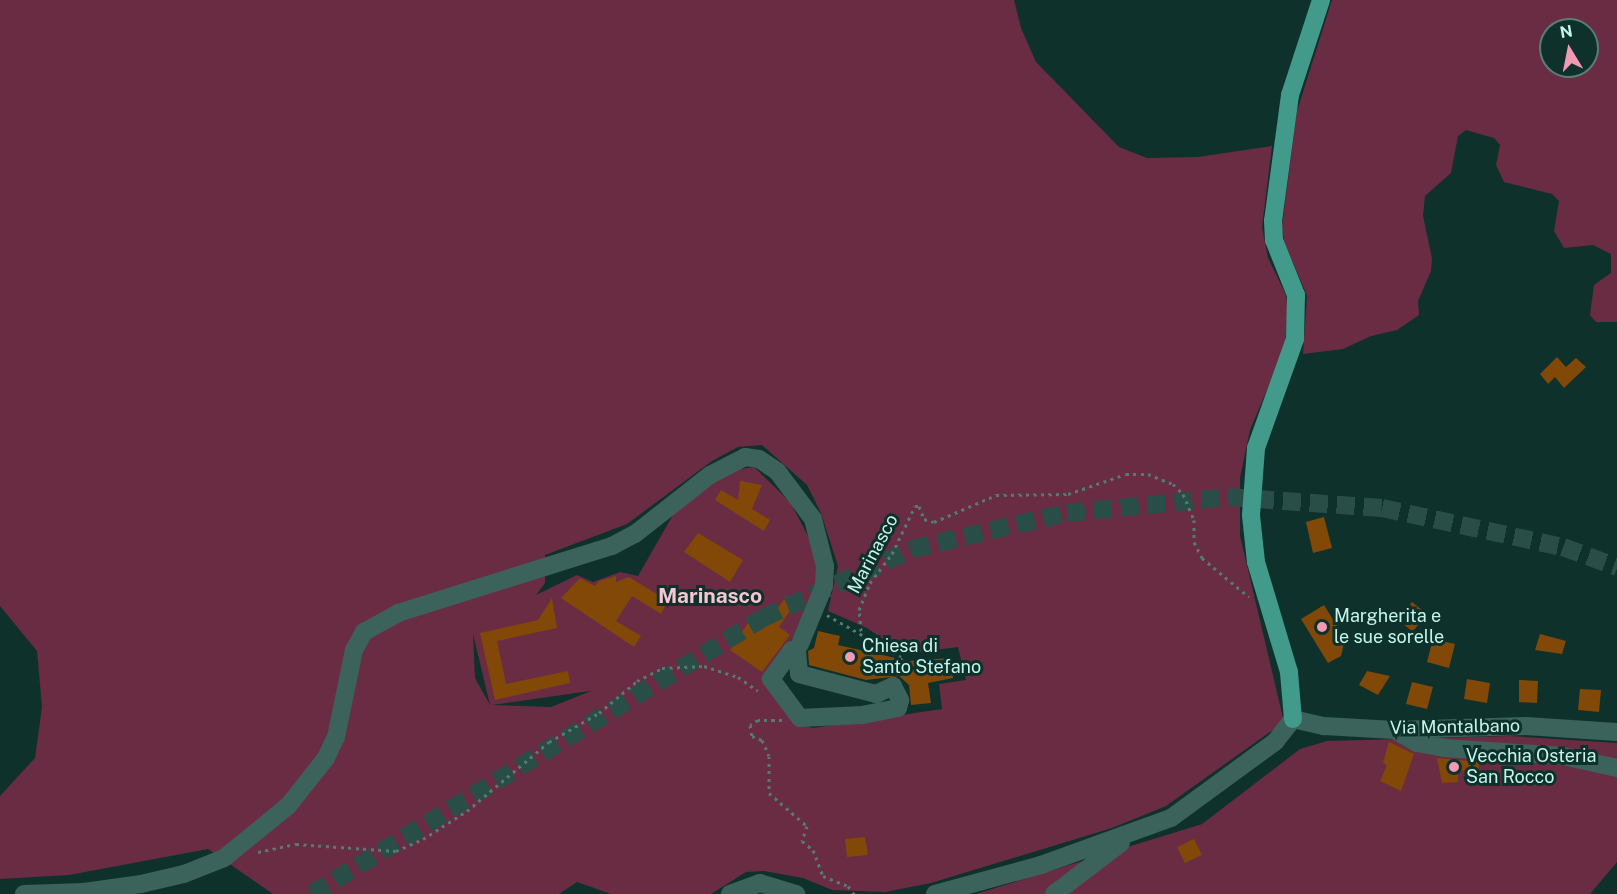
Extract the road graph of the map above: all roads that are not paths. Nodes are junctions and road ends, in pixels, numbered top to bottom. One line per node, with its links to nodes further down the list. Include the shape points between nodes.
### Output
1 (1321, 0): 4 (main road, via 1290,95 1273,221 1274,240 1298,305 1291,359 1264,422 1253,472 1252,538 1288,672)
2 (800, 644): 9 (street, via 824,586 825,566 813,519 777,471 759,459 745,457 710,475 635,534 612,546 398,613 364,632 354,650 336,737 326,758 288,806 224,858 184,874 141,884 84,892)
3 (893, 686): 3 (street, via 876,694 799,674 797,651 792,650 771,679 800,718 863,715 898,708 900,700)
4 (1293, 719): 5 (street, Via Montalbano, via 1318,725); 8 (street, via 1275,742 1206,796 1172,818)
5 (1394, 730): 6 (street, Via Montalbano, via 1526,726); 7 (street, via 1417,743 1444,748 1563,756)
6 (1617, 732)
7 (1617, 768)
8 (1129, 836): 12 (street); 13 (street)
9 (24, 894)
10 (730, 894): 11 (street, via 760,883)
11 (796, 894)
12 (935, 894)
13 (1054, 894)

